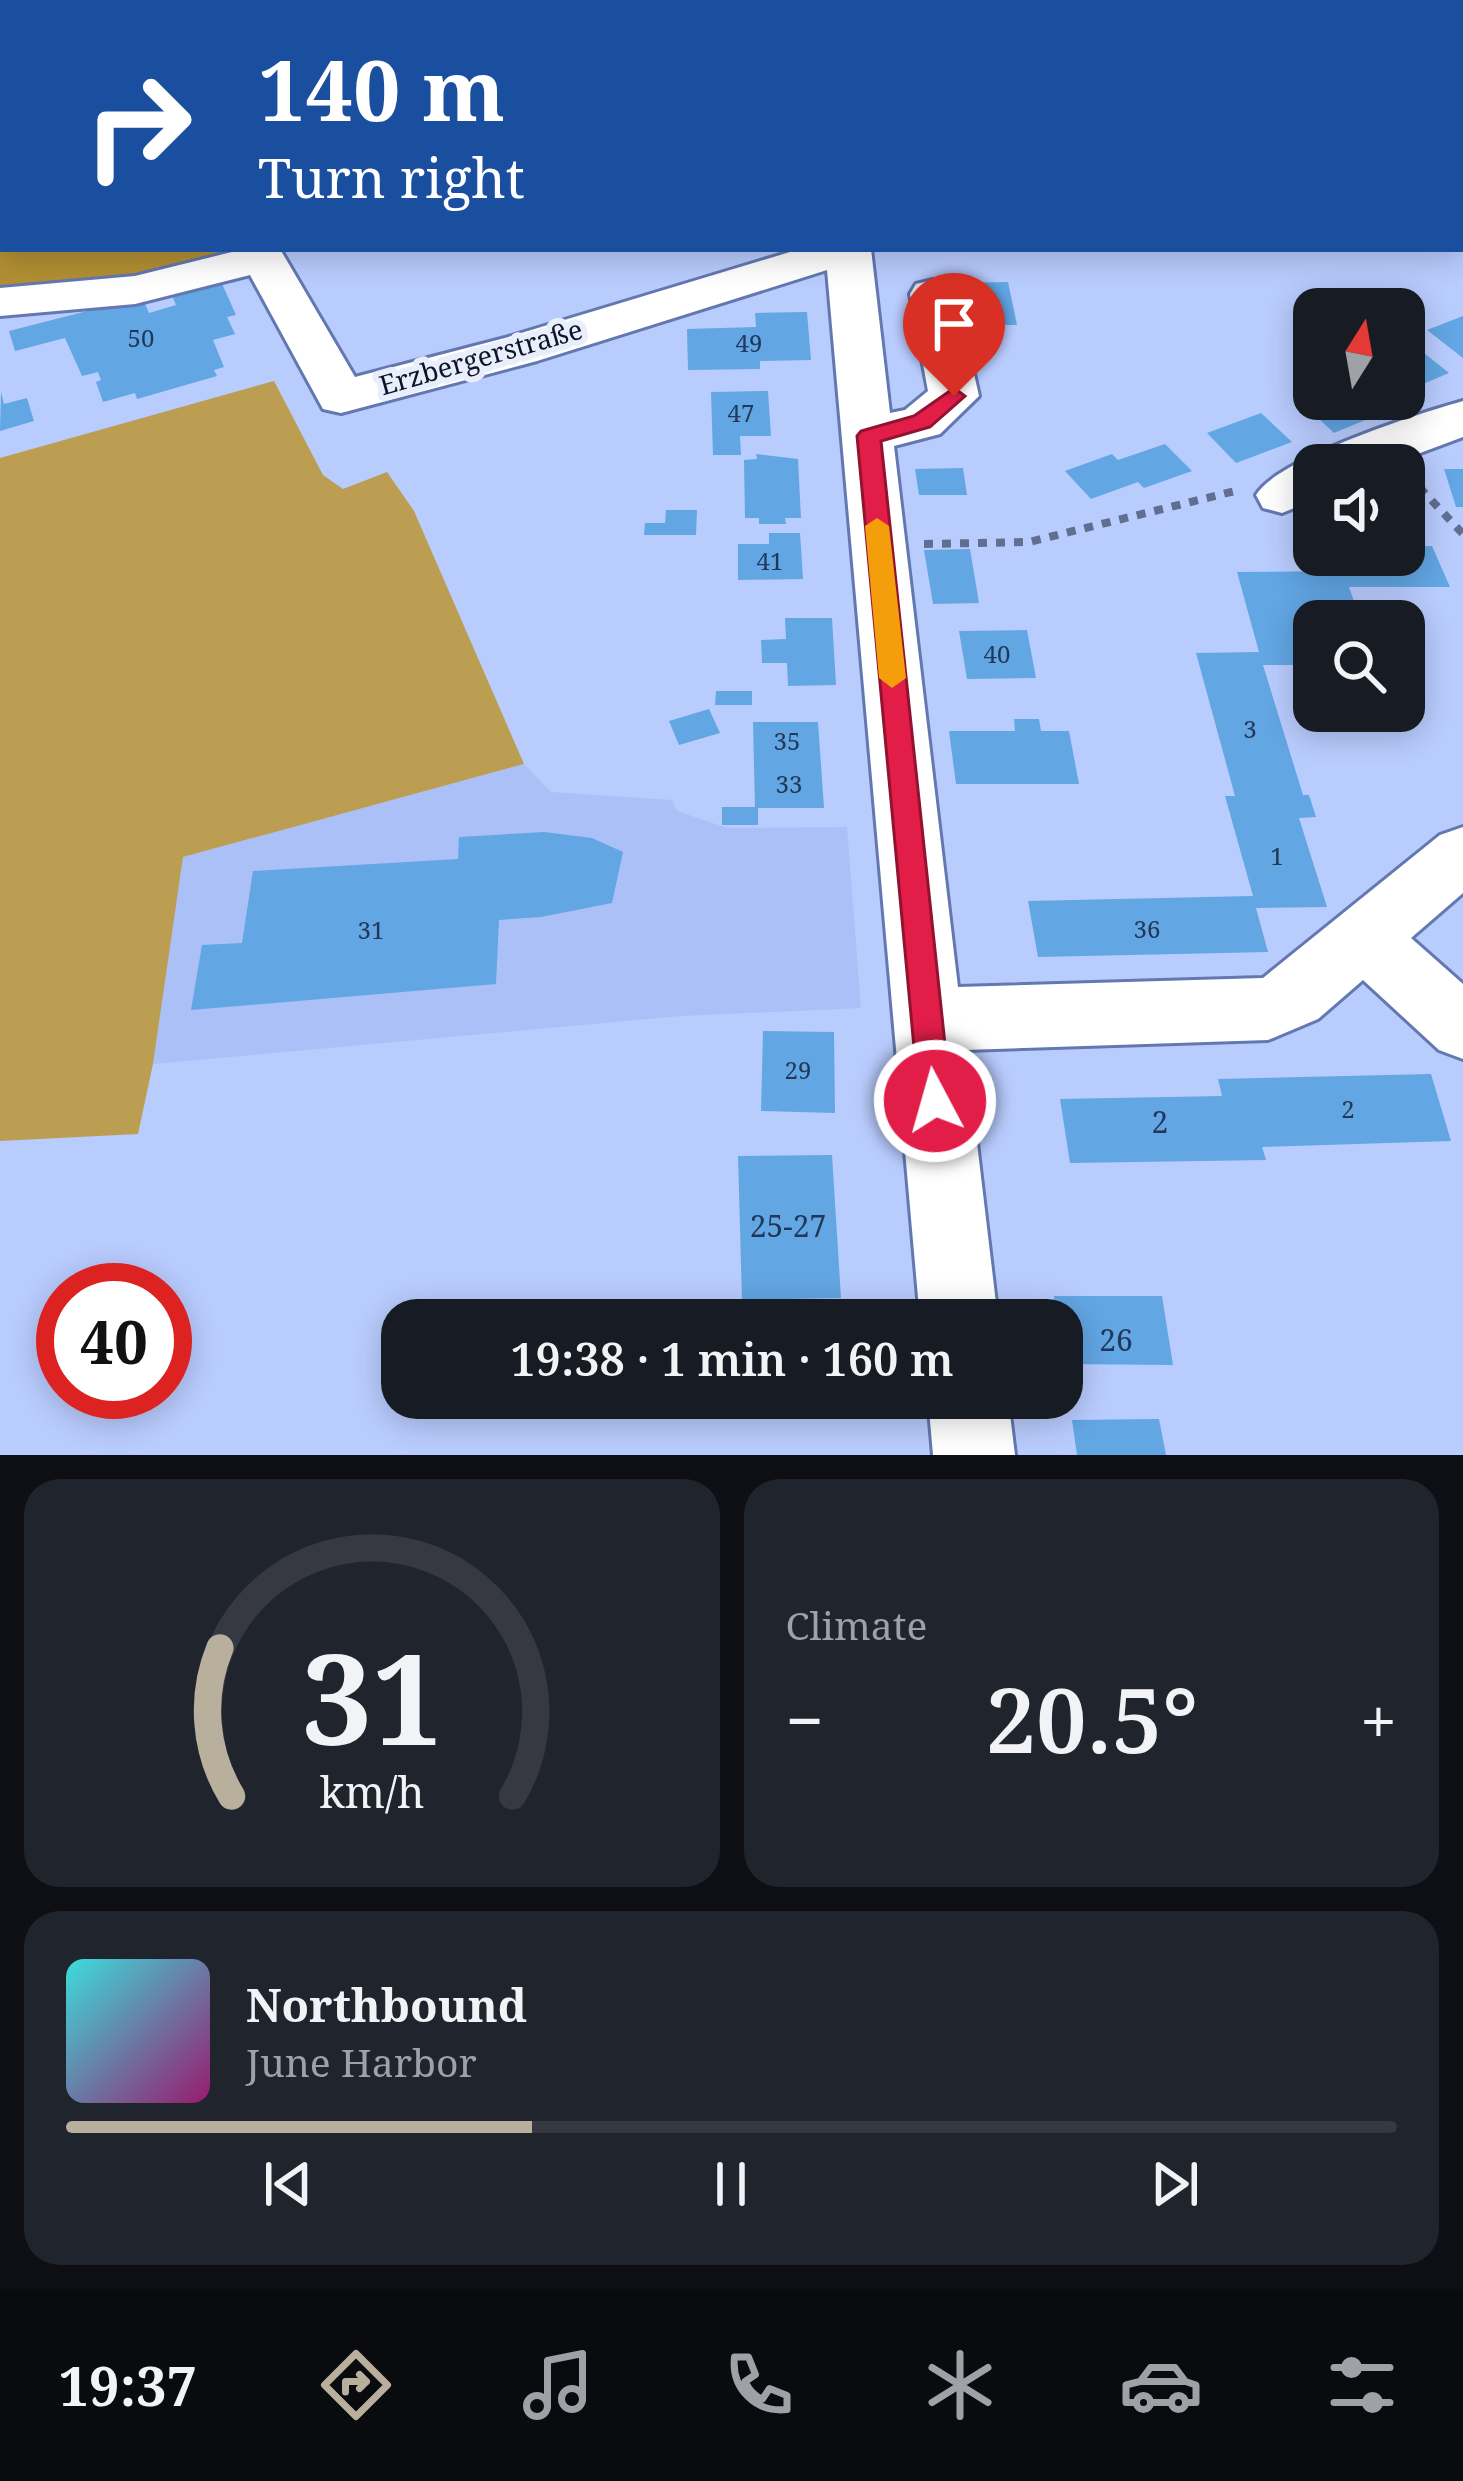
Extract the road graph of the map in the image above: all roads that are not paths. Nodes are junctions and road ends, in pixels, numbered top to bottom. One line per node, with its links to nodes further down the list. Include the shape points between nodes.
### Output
1 (838, 252): 4 (street, Erzbergerstraße, via 341,397 263,258 135,290)
2 (848, 252): 7 (street, Erzbergerstraße)
3 (934, 294): 7 (street, via 954,396 922,422)
4 (22, 299): 5 (street, Erzbergerstraße)
5 (0, 328)
6 (1463, 418): 8 (street)
7 (869, 436): 11 (street, Erzbergerstraße)
8 (1394, 444)
9 (1463, 854): 10 (street)
10 (1364, 938): 11 (street, via 1268,1010 978,1021); 12 (street)
11 (925, 1013): 13 (street, Erzbergerstraße)
12 (1463, 1028)
13 (957, 1299)
14 (970, 1419): 15 (street)
15 (974, 1455)

